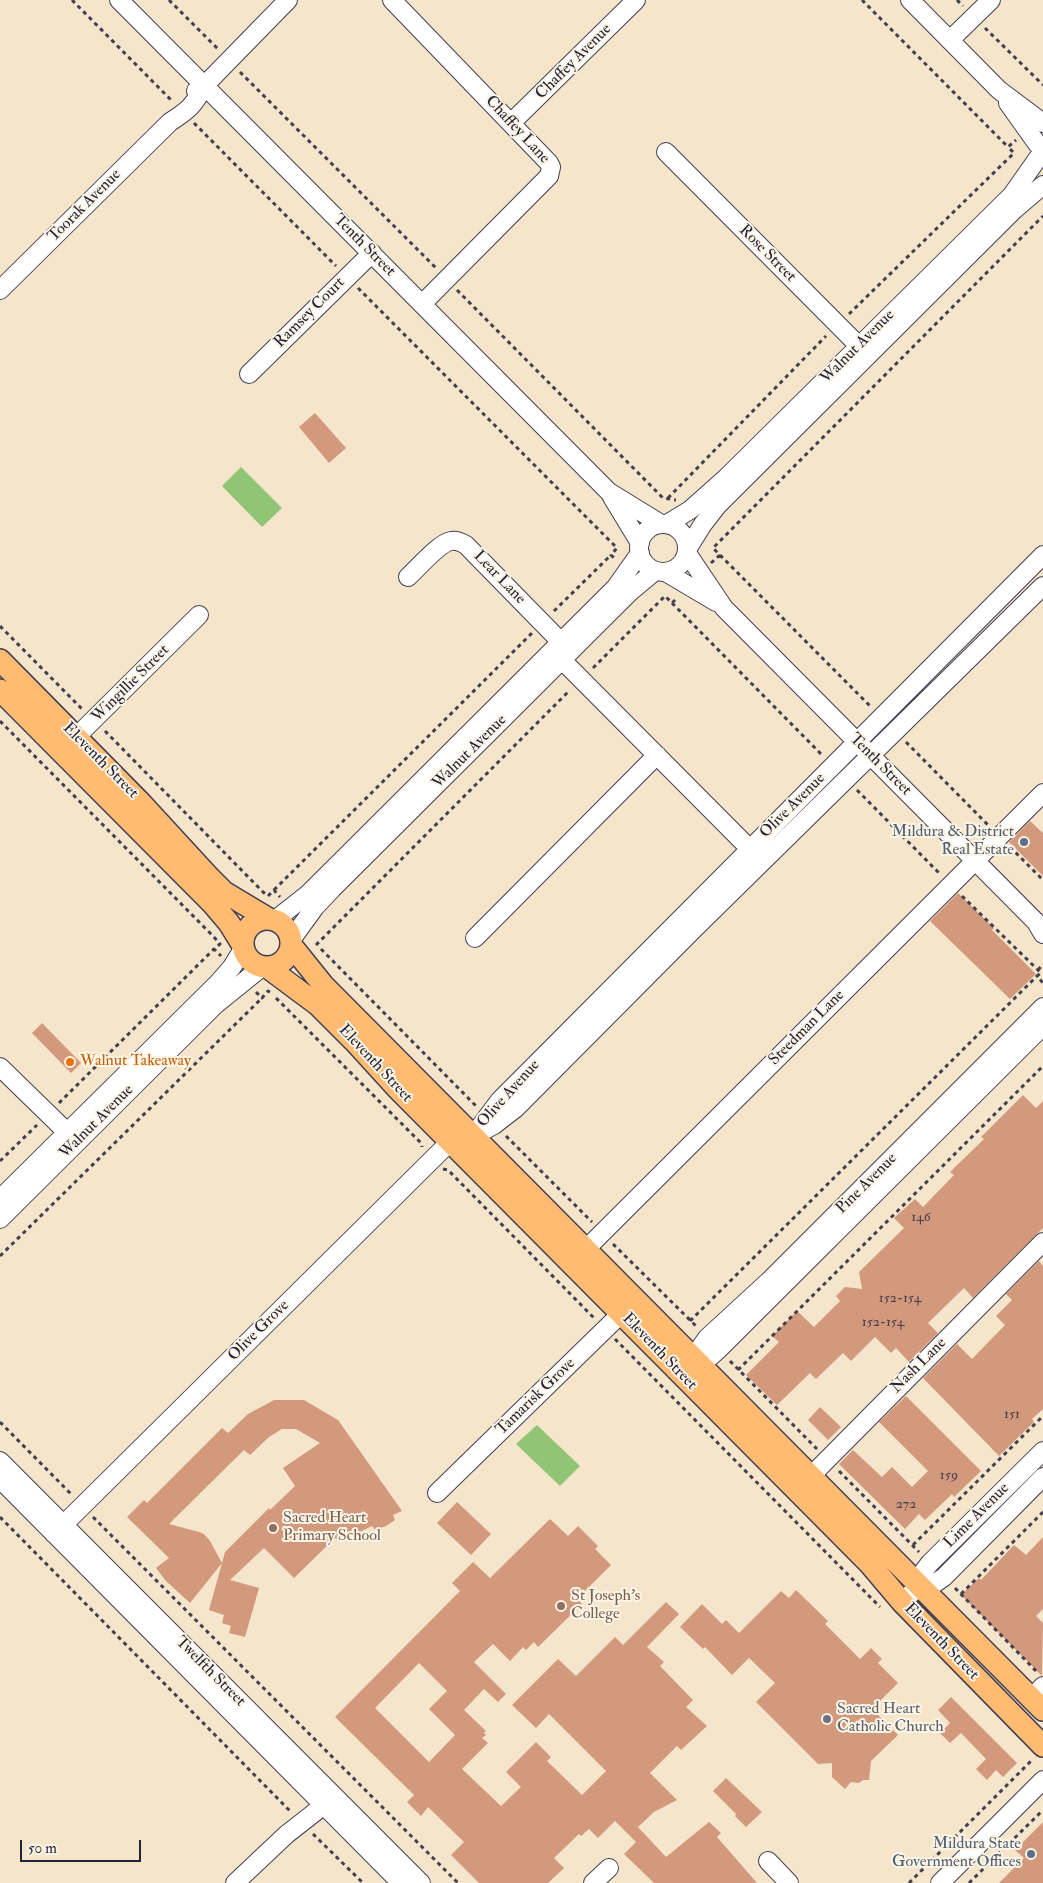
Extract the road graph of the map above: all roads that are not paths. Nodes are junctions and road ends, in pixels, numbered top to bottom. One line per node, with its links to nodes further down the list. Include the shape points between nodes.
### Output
1 (119, 0): 8 (street, Tenth Street)
2 (288, 0): 8 (street)
3 (392, 0): 10 (street, Chaffey Lane)
4 (636, 0): 10 (street, Chaffey Avenue)
5 (910, 0): 7 (street)
6 (990, 0): 7 (street)
7 (950, 40): 9 (street)
8 (204, 86): 15 (street, Tenth Street); 16 (street, Toorak Avenue, via 194,104 178,114)
9 (999, 90): 11 (street); 13 (street)
10 (511, 123): 17 (street, Chaffey Lane, via 549,163 551,172)
11 (1043, 124)
12 (666, 152): 18 (street, Rose Street)
13 (1041, 153): 18 (street, Walnut Avenue, via 1012,194)
14 (1043, 185): 18 (street, Walnut Avenue)
15 (372, 253): 17 (street, Tenth Street); 19 (street, Ramsey Court)
16 (0, 290)
17 (422, 304): 20 (street, Tenth Street)
18 (864, 351): 21 (street, Walnut Avenue, via 709,495); 23 (street, Walnut Avenue, via 708,516)
19 (249, 374)
20 (610, 492): 21 (street, Tenth Street); 22 (street, Tenth Street)
21 (664, 524): 22 (street, via 647,530); 23 (street, via 674,526 684,535)
22 (640, 548): 25 (street, via 645,564); 27 (street, Walnut Avenue)
23 (688, 551): 25 (street, via 680,566); 28 (street, Tenth Street)
24 (1043, 555): 36 (street, Olive Avenue)
25 (661, 572): 27 (street, Walnut Avenue); 28 (street, Tenth Street)
26 (408, 577): 31 (street, Lear Lane, via 442,545 459,541)
27 (633, 578): 31 (street, Walnut Avenue, via 616,587); 33 (street, Walnut Avenue)
28 (695, 580): 36 (street, Tenth Street)
29 (1043, 586): 39 (street, Olive Avenue)
30 (199, 615): 35 (street, Wingillie Street)
31 (560, 642): 43 (street, Walnut Avenue, via 308,894)
32 (0, 660): 35 (main road, Eleventh Street)
33 (562, 660): 38 (street); 46 (street, Walnut Avenue, via 326,894)
34 (0, 690): 37 (main road, Eleventh Street)
35 (77, 737): 37 (street, Wingillie Street); 43 (main road, Eleventh Street, via 224,892)
36 (857, 742): 39 (street, Tenth Street); 41 (street, Olive Avenue)
37 (62, 752): 47 (main road, Eleventh Street, via 212,903 229,923)
38 (658, 755): 41 (street); 45 (street)
39 (871, 756): 42 (street, Tenth Street); 52 (street, Olive Avenue, via 516,1108)
40 (1043, 793): 42 (street, Steedman Lane)
41 (750, 849): 52 (street, Olive Avenue, via 500,1100)
42 (975, 862): 44 (street, Tenth Street); 58 (street, Steedman Lane)
43 (278, 916): 46 (main road); 47 (main road, via 253,922 243,936)
44 (1041, 928)
45 (475, 938)
46 (291, 943): 48 (main road, via 286,958); 53 (main road, Eleventh Street, via 324,986)
47 (239, 953): 48 (main road); 54 (street, Walnut Avenue, via 218,983)
48 (264, 967): 53 (main road, Eleventh Street, via 281,989 324,1011 396,1087); 54 (street, Walnut Avenue, via 215,1005)
49 (1043, 1007): 60 (street, Pine Avenue, via 796,1254)
50 (1043, 1026): 60 (street, Pine Avenue)
51 (0, 1067): 54 (street)
52 (490, 1121): 53 (street, Olive Avenue)
53 (463, 1135): 58 (main road, Eleventh Street); 68 (street, Olive Grove, via 433,1159)
54 (72, 1137): 55 (street, Walnut Avenue); 56 (street, Walnut Avenue)
55 (0, 1199)
56 (0, 1219)
57 (1043, 1242): 66 (street, Nash Lane)
58 (578, 1256): 59 (main road, Eleventh Street)
59 (628, 1307): 61 (main road, Eleventh Street); 61 (main road, Eleventh Street, via 672,1338); 67 (street, Tamarisk Grove)
60 (713, 1344): 61 (street, Pine Avenue, via 710,1357)
61 (689, 1369): 66 (main road, Eleventh Street); 66 (main road, Eleventh Street, via 722,1386)
62 (1043, 1451): 69 (street, Lime Avenue, via 930,1563)
63 (0, 1462): 68 (street, Twelfth Street)
64 (1043, 1477): 69 (street, Lime Avenue, via 944,1577 934,1584)
65 (0, 1479): 68 (street, Twelfth Street)
66 (804, 1484): 69 (main road, Eleventh Street); 70 (main road, Eleventh Street, via 869,1563)
67 (437, 1493)
68 (59, 1529): 73 (street, Twelfth Street)
69 (919, 1586): 70 (street, Lime Avenue); 71 (main road, Eleventh Street)
70 (894, 1607): 72 (main road, Eleventh Street)
71 (1039, 1692)
72 (1037, 1761): 81 (street)
73 (324, 1796): 76 (street); 77 (street, Twelfth Street); 78 (street, Twelfth Street)
74 (768, 1861): 80 (street)
75 (609, 1868): 79 (street)
76 (235, 1883)
77 (401, 1883)
78 (421, 1883)
79 (593, 1883)
80 (789, 1883)
81 (940, 1883)

